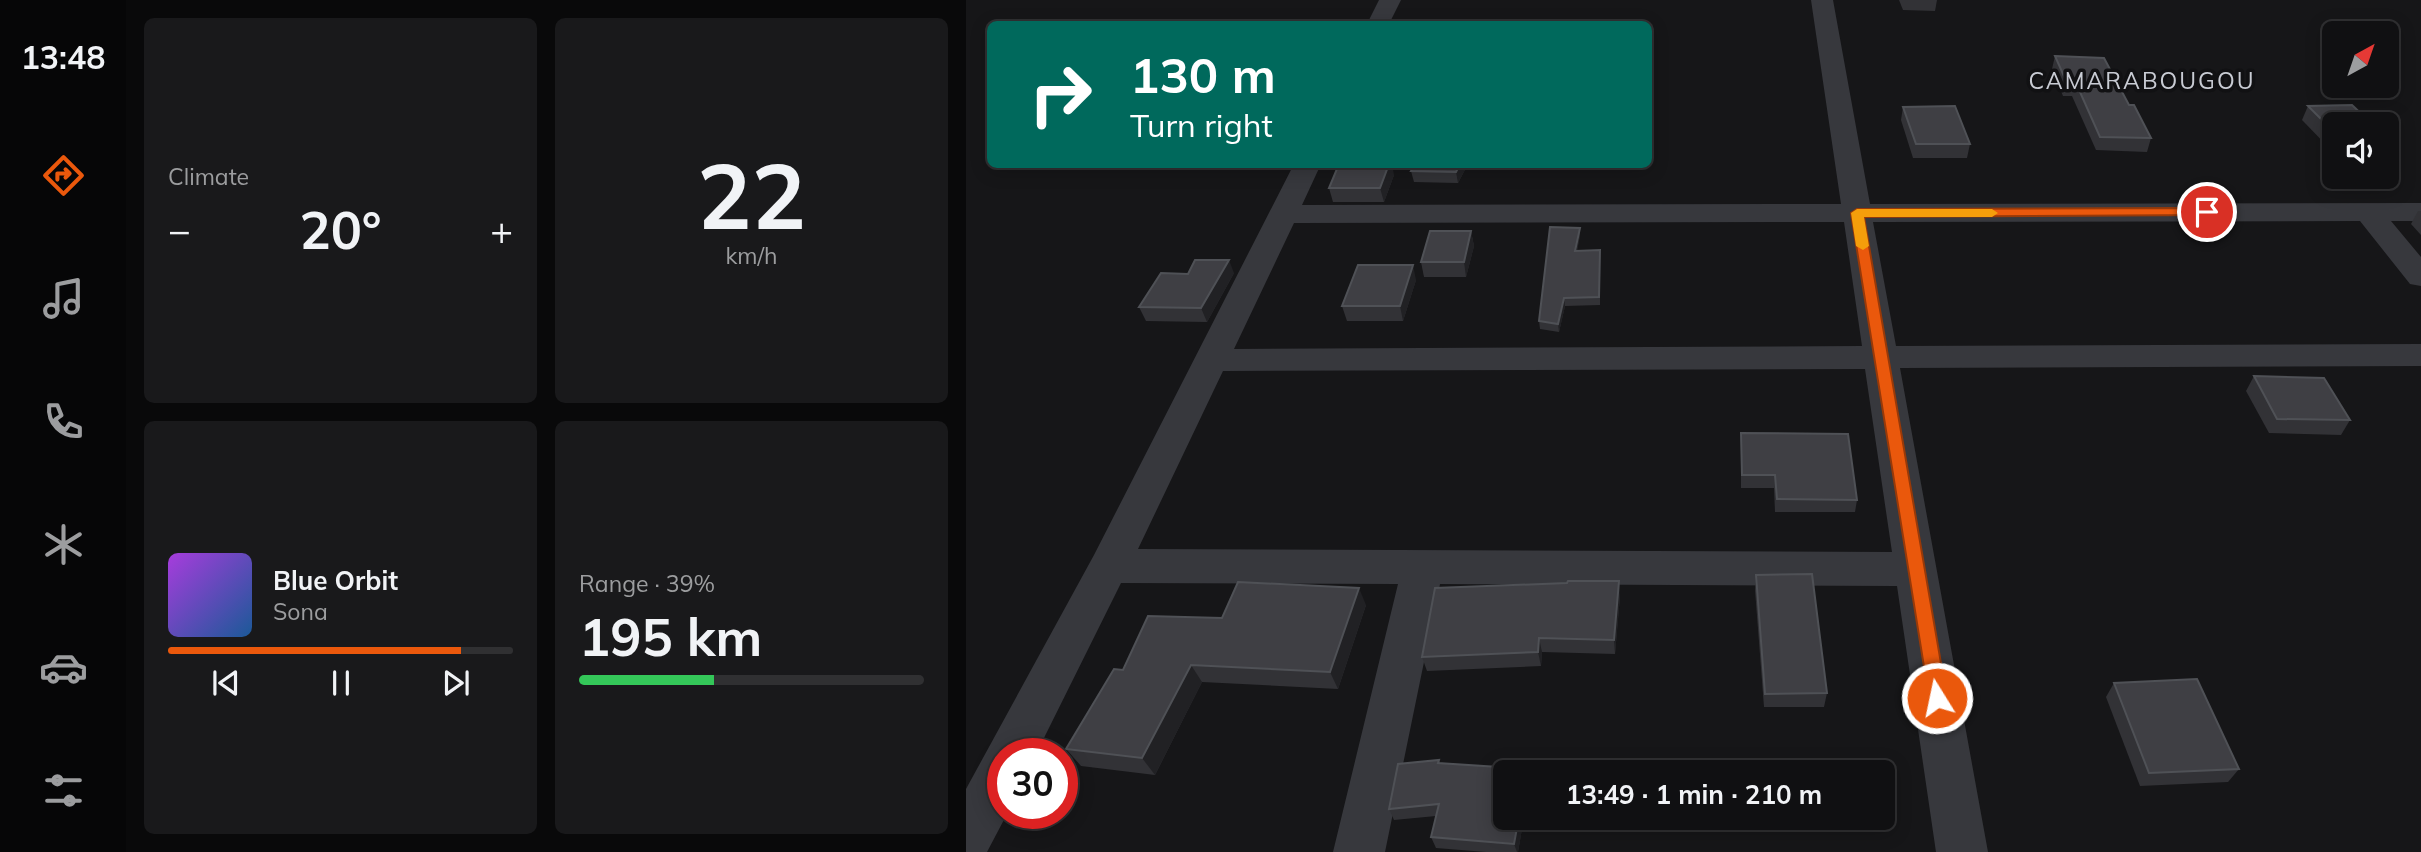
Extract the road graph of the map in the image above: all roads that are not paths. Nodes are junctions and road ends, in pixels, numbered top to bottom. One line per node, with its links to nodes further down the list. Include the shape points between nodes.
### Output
1 (1390, 0): 3 (street)
2 (1822, 0): 7 (street)
3 (1380, 21)
4 (1306, 168): 8 (street)
5 (2368, 212): 6 (street); 7 (street); 9 (street)
6 (2421, 212)
7 (1857, 213): 8 (street); 11 (street)
8 (1284, 214): 12 (street)
9 (2421, 277)
10 (2421, 355): 11 (street)
11 (1881, 357): 12 (street); 15 (street)
12 (1211, 360): 13 (street)
13 (1109, 566): 14 (street); 16 (street)
14 (1423, 567): 15 (street); 19 (street)
15 (1915, 569): 20 (street)
16 (1019, 738)
17 (987, 800): 18 (street)
18 (966, 840)
19 (1359, 852)
20 (1962, 852)

